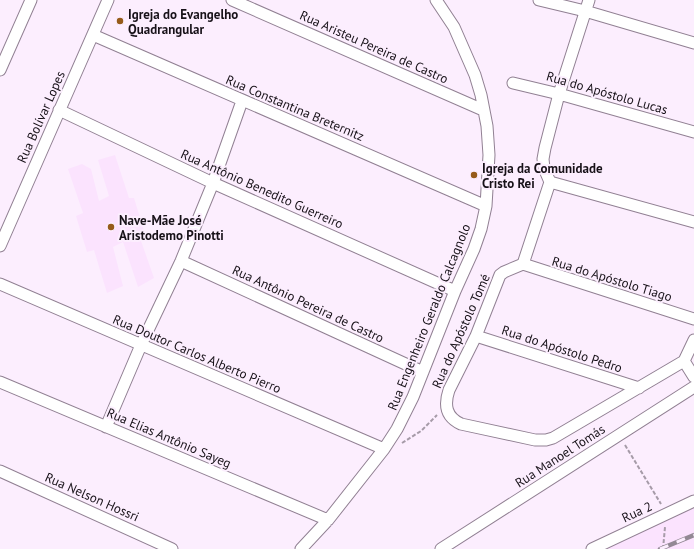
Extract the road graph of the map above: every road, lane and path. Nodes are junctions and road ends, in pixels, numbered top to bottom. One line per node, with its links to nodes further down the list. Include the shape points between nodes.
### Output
1 (31, 0): 10 (street)
2 (108, 0): 8 (street, Rua Bolívar Lopes)
3 (232, 0): 15 (street, Rua Aristeu Pereira de Castro)
4 (436, 0): 15 (street, Rua Engenheiro Geraldo Calcagnolo, via 454,27 475,75)
5 (539, 0): 7 (street)
6 (589, 0): 7 (street)
7 (585, 11): 9 (street); 12 (street)
8 (93, 35): 13 (street, Rua Constantina Breternitz); 14 (street, Rua Bolívar Lopes)
9 (694, 43)
10 (0, 70)
11 (513, 83): 12 (street, Rua do Apóstolo Lucas)
12 (559, 94): 16 (street, Rua do Apóstolo Lucas); 17 (street, via 543,159)
13 (242, 101): 18 (street); 19 (street, Rua Constantina Breternitz)
14 (59, 110): 18 (street, Rua Antônio Benedito Guerreiro); 21 (street, Rua Bolívar Lopes)
15 (483, 110): 19 (street, Rua Engenheiro Geraldo Calcagnolo, via 489,155)
16 (694, 132)
17 (550, 182): 20 (street); 23 (street)
18 (213, 183): 22 (street); 25 (street, Rua Antônio Benedito Guerreiro)
19 (486, 206): 25 (street, Rua Engenheiro Geraldo Calcagnolo, via 479,236)
20 (694, 222)
21 (0, 246)
22 (182, 261): 29 (street); 31 (street, Rua Antônio Pereira de Castro)
23 (523, 264): 26 (street, Rua do Apóstolo Tiago); 27 (street, Rua do Apóstolo Tomé, via 500,276)
24 (0, 284): 29 (street, Rua Doutor Carlos Alberto Pierro)
25 (454, 291): 31 (street, Rua Engenheiro Geraldo Calcagnolo)
26 (694, 319)
27 (476, 336): 35 (street, Rua do Apóstolo Pedro); 36 (street, Rua do Apóstolo Tomé, via 449,390)
28 (694, 340): 30 (street)
29 (141, 345): 37 (street); 39 (street, Rua Doutor Carlos Alberto Pierro)
30 (684, 361): 32 (street); 35 (street, Rua do Apóstolo Tomé)
31 (423, 372): 39 (street, Rua Engenheiro Geraldo Calcagnolo, via 400,423)
32 (694, 377)
33 (0, 382): 37 (street, Rua Elias Antônio Sayeg)
34 (694, 387): 38 (street, Rua Manoel Tomás)
35 (639, 388): 36 (street, Rua do Apóstolo Tomé, via 558,436 546,440 461,424 451,418)
36 (446, 409): 39 (path, via 409,439 397,446)
37 (106, 427): 43 (street, Rua Elias Antônio Sayeg)
38 (620, 435): 42 (path); 46 (street, Rua Manoel Tomás)
39 (384, 449): 43 (street, Rua Engenheiro Geraldo Calcagnolo)
40 (0, 470): 44 (street, Rua Nelson Hossri)
41 (694, 501): 42 (street, Rua 2)
42 (666, 514): 47 (street, Rua 2); 48 (path)
43 (328, 520): 45 (street, Rua Engenheiro Geraldo Calcagnolo)
44 (172, 549)
45 (301, 549)
46 (441, 549)
47 (592, 549)
48 (663, 549)

